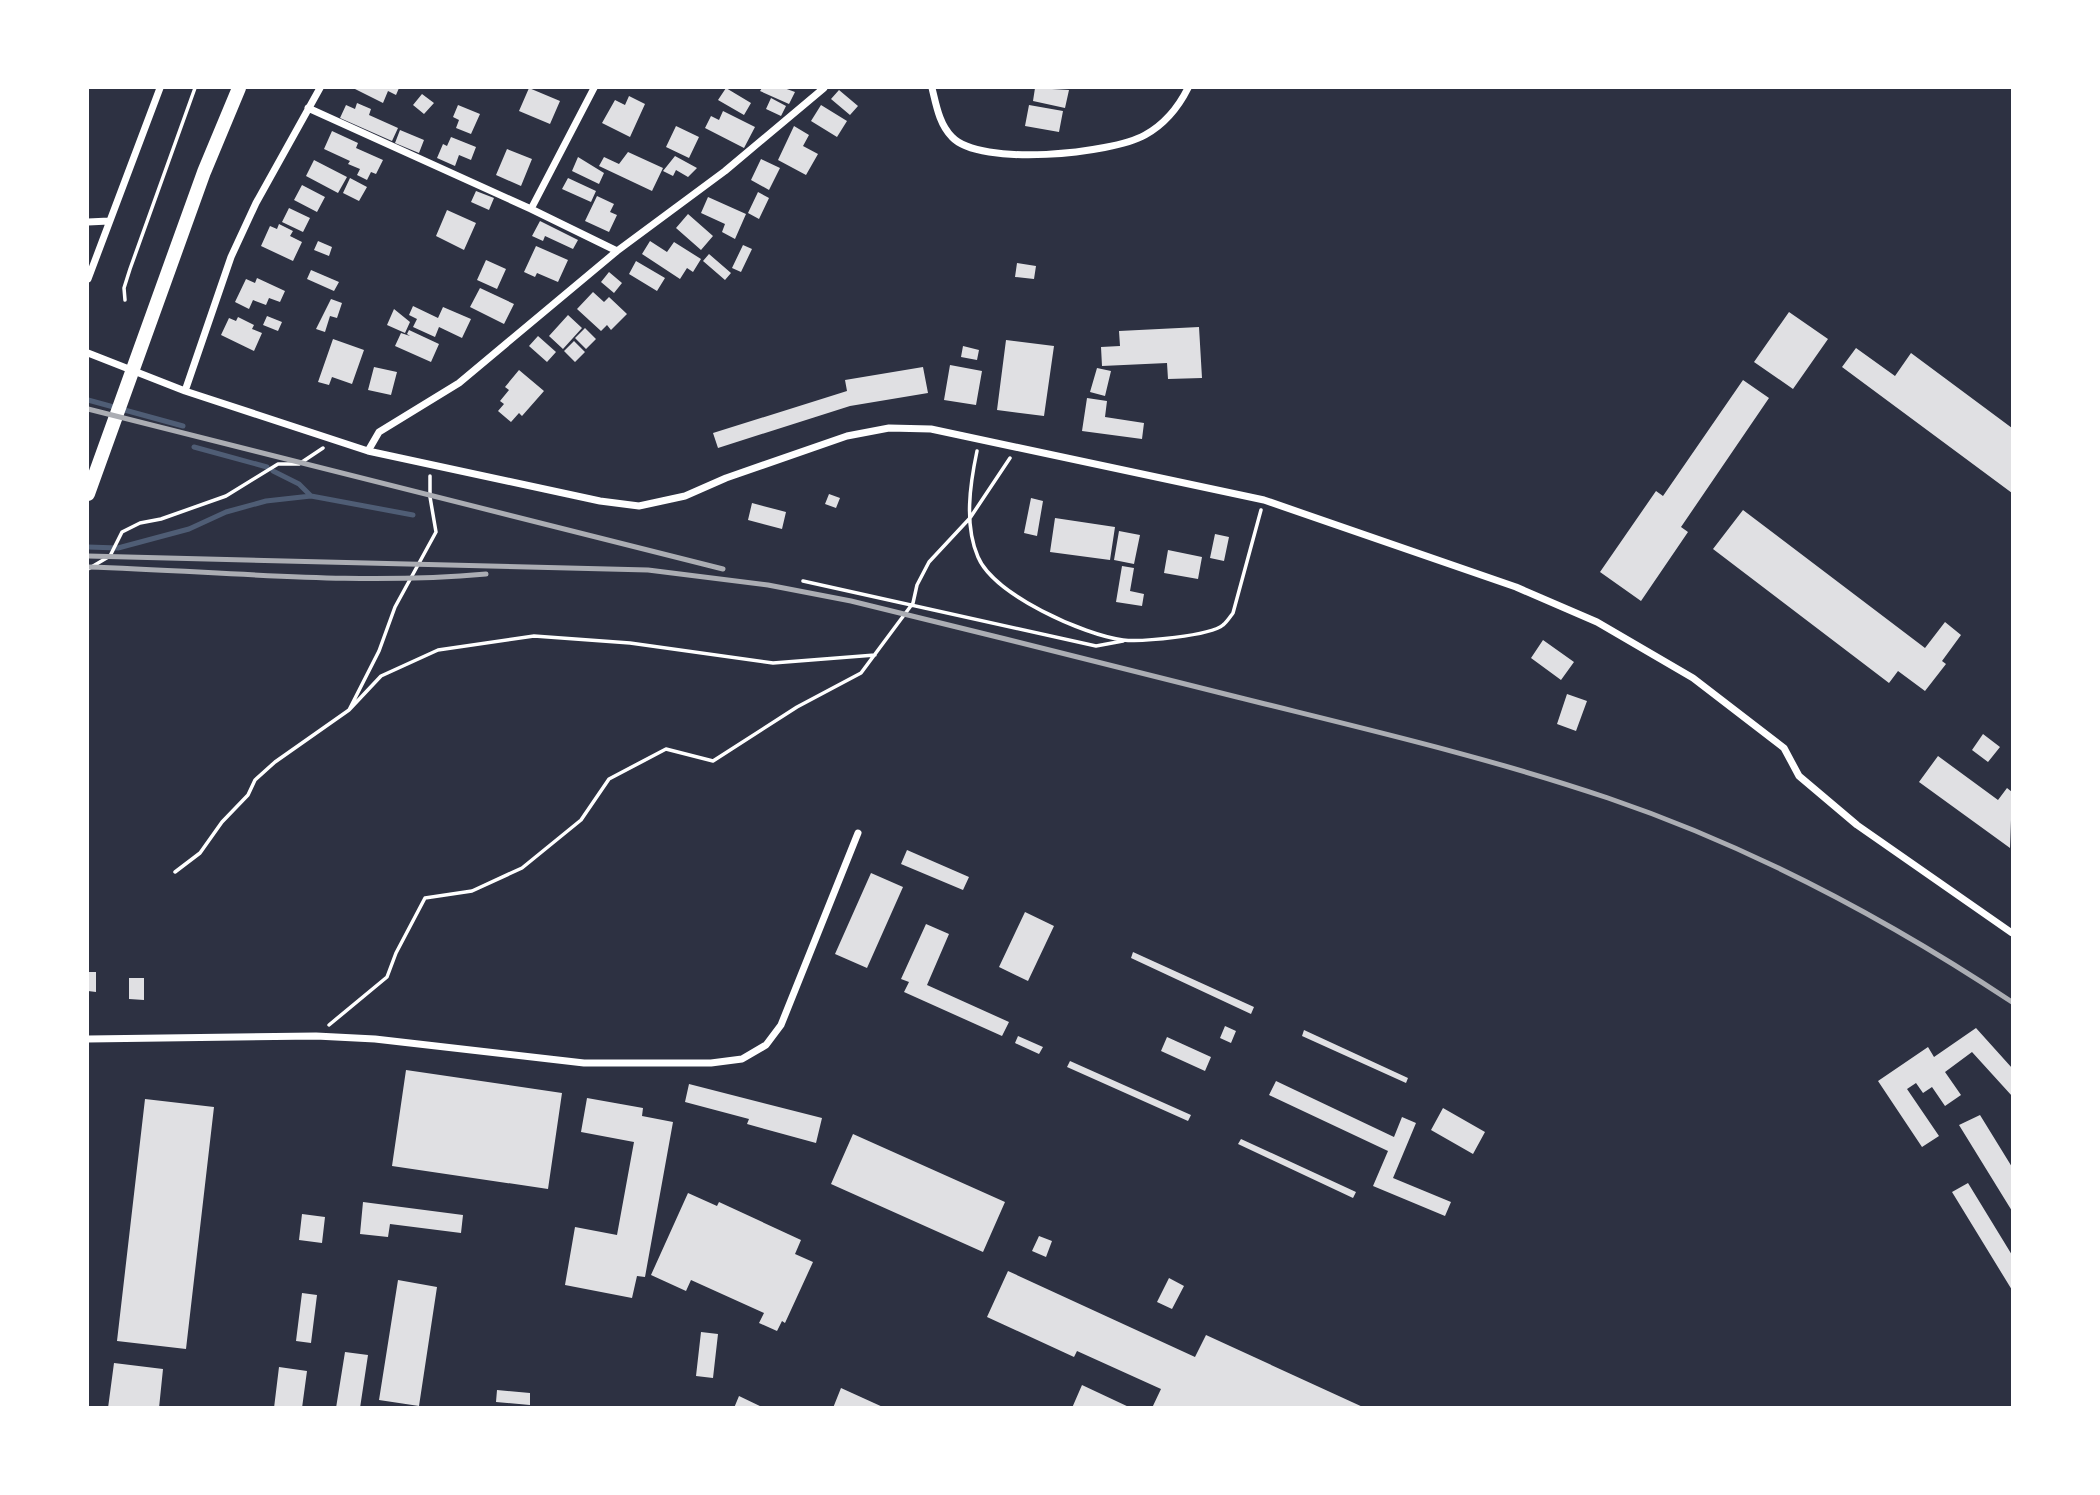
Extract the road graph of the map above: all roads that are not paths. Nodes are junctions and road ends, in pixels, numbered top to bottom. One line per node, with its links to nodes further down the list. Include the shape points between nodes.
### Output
1 (160, 88): 10 (street)
2 (239, 88): 17 (main road, via 204,172)
3 (320, 88): 8 (street)
4 (594, 88): 9 (street)
5 (824, 88): 12 (street, via 725,171)
6 (932, 88): 7 (street, via 943,124 959,143 993,153 1093,152 1146,135 1171,115)
7 (1188, 88)
8 (308, 108): 9 (street); 15 (street, via 231,257)
9 (531, 209): 12 (street)
10 (109, 221): 11 (street); 13 (street)
11 (88, 222)
12 (617, 251): 16 (street, via 459,383 379,432)
13 (88, 279)
14 (88, 353): 15 (street)
15 (186, 391): 16 (street)
16 (368, 451): 19 (street, via 639,506 685,496 847,436 889,428 931,429 1264,500 1516,587 1597,622 1693,678 1784,748 1799,776 1857,825)
17 (88, 494)
18 (858, 833): 20 (street, via 781,1025 766,1045 742,1059 584,1063 316,1036)
19 (2012, 933)
20 (88, 1039)

